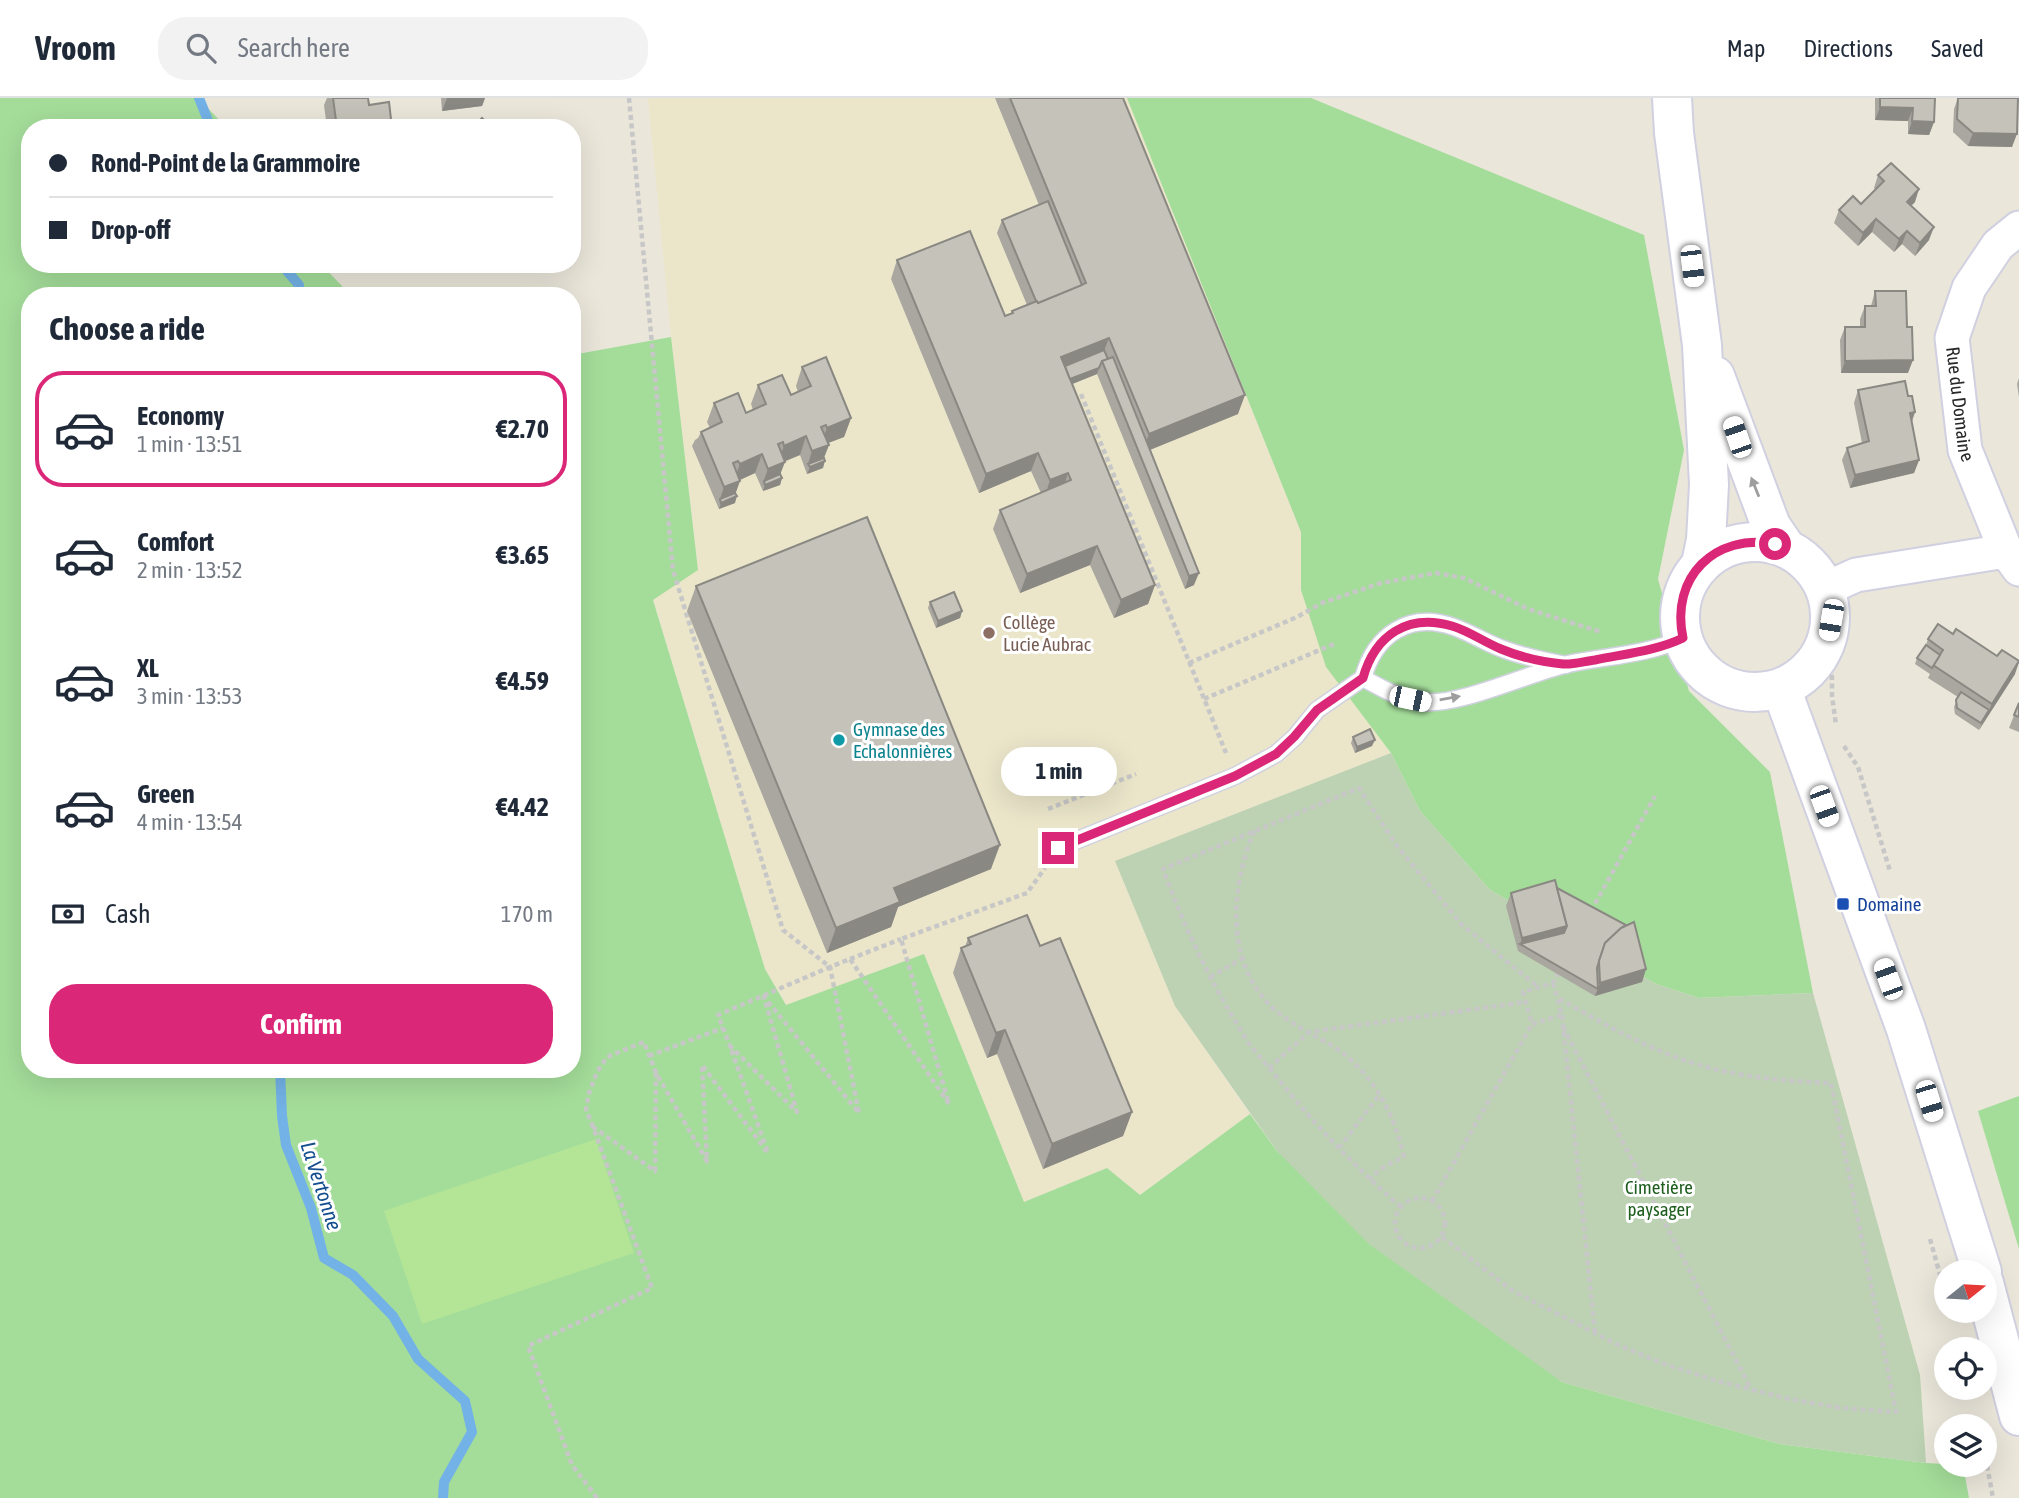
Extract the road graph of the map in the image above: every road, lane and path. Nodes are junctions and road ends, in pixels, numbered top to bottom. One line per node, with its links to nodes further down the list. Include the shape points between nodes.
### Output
1 (629, 98): 30 (path, via 673,570 783,930)
2 (1672, 98): 4 (main road)
3 (2019, 228): 7 (street, Rue du Domaine, via 1998,245 1969,288 1952,338 1965,450)
4 (1702, 345): 6 (main road, one-way to 4, via 1771,526 1751,478); 8 (main road, via 1709,485)
5 (1081, 394): 13 (path)
6 (1786, 548): 8 (main road, via 1764,542 1741,543 1720,550); 9 (main road, via 1810,564)
7 (2012, 560): 9 (street, Rue du Domaine, via 1856,575)
8 (1701, 564): 10 (main road, via 1684,593 1680,615)
9 (1825, 589): 16 (main road, via 1831,620 1823,650 1801,677)
10 (1683, 638): 12 (lane); 16 (main road, via 1695,662 1714,680 1739,691)
11 (1334, 644): 17 (path)
12 (1628, 653): 13 (path, via 1613,637 1528,608 1464,578 1436,573 1381,583 1322,603); 14 (lane)
13 (1189, 663): 17 (path)
14 (1566, 665): 15 (lane, one-way to 14, via 1396,696 1425,702 1458,697); 15 (lane, via 1501,649 1451,626 1422,622 1398,628 1385,638 1368,660)
15 (1363, 678): 19 (lane, via 1317,710 1276,754)
16 (1781, 688): 53 (main road, via 1906,1029)
17 (1204, 699): 19 (path)
18 (1136, 774): 21 (path)
19 (1235, 776): 23 (lane)
20 (1655, 796): 25 (path)
21 (1048, 809)
22 (1255, 830): 27 (path, via 1238,882 1235,910 1237,944); 31 (path, via 1163,869 1180,917); 33 (path, via 1359,788 1397,846 1461,924)
23 (1058, 848)
24 (1027, 893): 26 (path)
25 (1589, 916)
26 (901, 939): 28 (path); 28 (path, via 949,1104)
27 (1243, 958): 31 (path); 41 (path, via 1266,1001)
28 (850, 959): 30 (path)
29 (1565, 961): 32 (path)
30 (830, 967): 34 (path); 34 (path, via 859,1112)
31 (1210, 977): 44 (path)
32 (1553, 983): 33 (path); 35 (path)
33 (1538, 987): 36 (path, via 1523,992)
34 (764, 997): 40 (path, via 718,1015); 42 (path, via 797,1112)
35 (1558, 999): 37 (path); 56 (path, via 1620,1033 1700,1065 1754,1077 1831,1083 1896,1412 1841,1408)
36 (1526, 1002): 38 (path); 41 (path)
37 (1562, 1015): 38 (path); 39 (path)
38 (1532, 1024): 50 (path)
39 (1563, 1027): 55 (path); 56 (path)
40 (723, 1028): 42 (path); 43 (path)
41 (1309, 1032): 44 (path); 46 (path, via 1349,1058)
42 (730, 1046): 45 (path, via 768,1153 702,1065 707,1161)
43 (649, 1056): 45 (path); 47 (path, via 644,1042 607,1057 589,1093 586,1109)
44 (1269, 1068): 48 (path)
45 (656, 1073): 47 (path, via 654,1171)
46 (1380, 1094): 48 (path); 49 (path, via 1398,1131 1404,1157)
47 (593, 1127): 59 (path, via 652,1288 528,1346 572,1465)
48 (1339, 1148): 49 (path)
49 (1370, 1180): 51 (path)
50 (1432, 1201): 51 (path, via 1415,1198); 52 (path, via 1446,1222)
51 (1401, 1207): 52 (path, via 1396,1232 1406,1245 1429,1247)
52 (1442, 1237): 55 (path, via 1513,1291)
53 (1978, 1260)
54 (1995, 1323): 57 (main road)
55 (1595, 1333): 56 (path, via 1664,1364)
56 (1751, 1390)
57 (2019, 1416)
58 (1989, 1477): 60 (path)
59 (597, 1498)
60 (1993, 1498)

